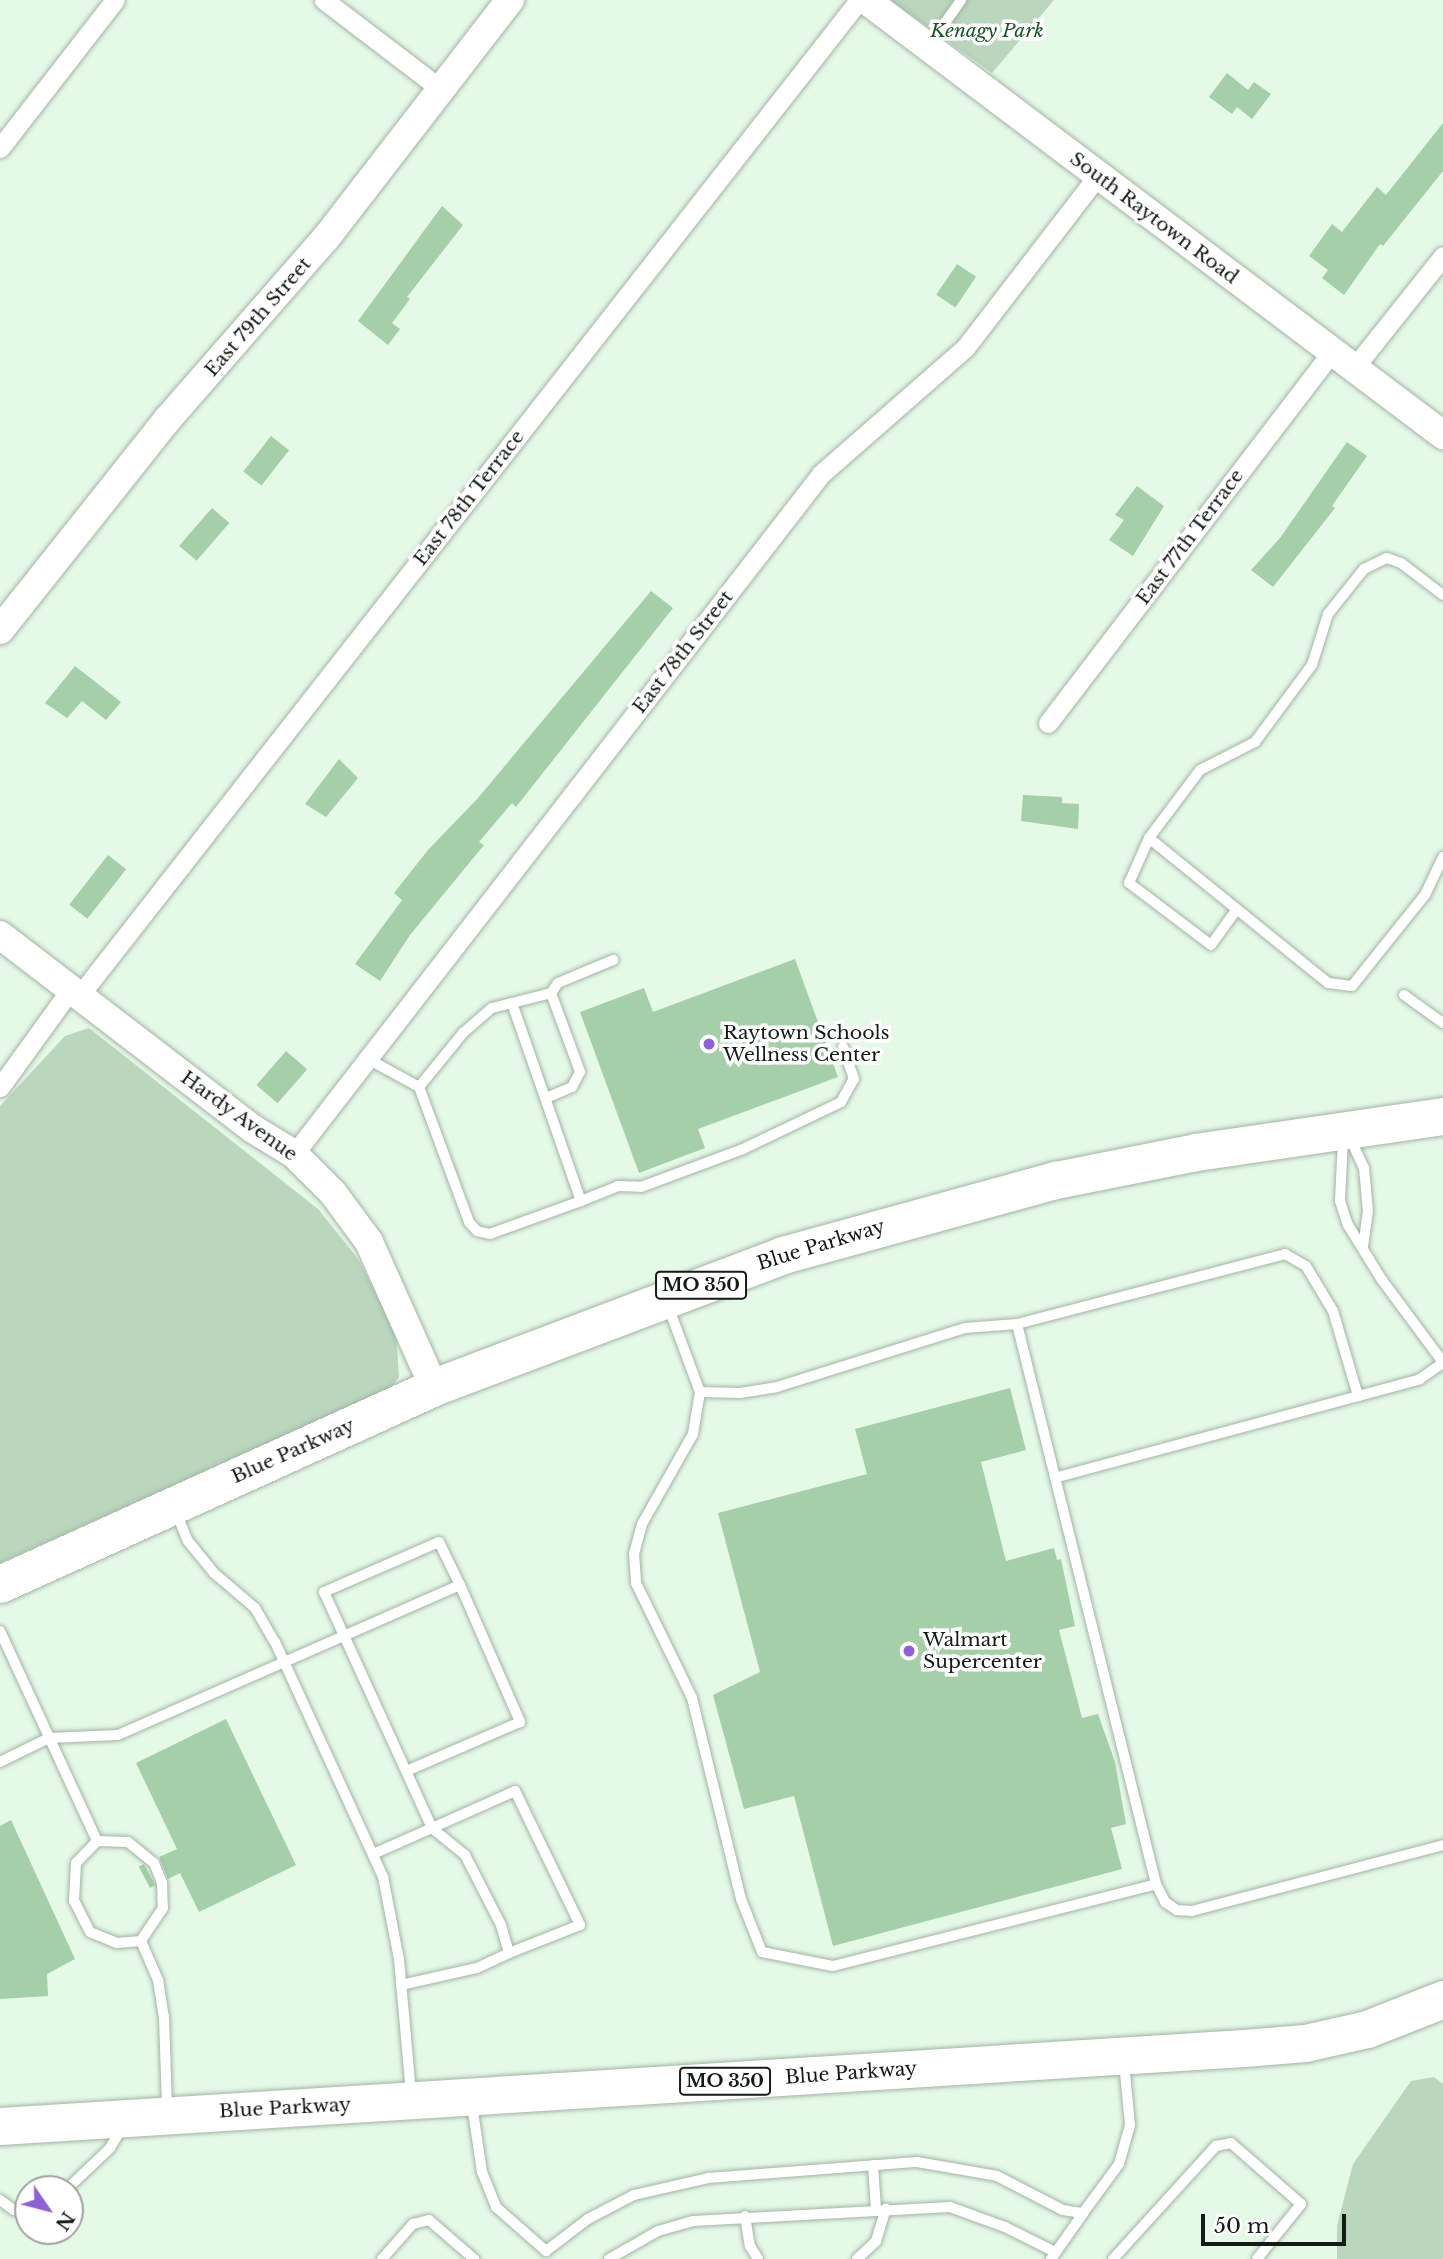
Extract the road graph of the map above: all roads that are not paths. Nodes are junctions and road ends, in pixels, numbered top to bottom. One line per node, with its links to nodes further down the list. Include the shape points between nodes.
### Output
1 (115, 0): 9 (street)
2 (324, 0): 8 (street)
3 (510, 0): 8 (street, East 79th Street)
4 (859, 0): 22 (street, East 78th Terrace)
5 (866, 0): 7 (street, South Raytown Road)
6 (961, 0): 7 (lane)
7 (928, 47): 10 (street, South Raytown Road)
8 (442, 90): 15 (street, East 79th Street, via 326,238 167,420)
9 (0, 148)
10 (1098, 175): 12 (street, South Raytown Road); 28 (street, East 78th Street, via 965,348 821,474)
11 (1443, 256): 12 (street, East 77th Terrace)
12 (1343, 360): 13 (street, South Raytown Road); 16 (street, East 77th Terrace)
13 (1443, 435)
14 (1443, 595): 17 (lane, via 1401,562 1387,558 1364,569 1328,614 1312,665 1255,742 1200,770)
15 (0, 630)
16 (1048, 723)
17 (1149, 838): 19 (lane); 19 (lane, via 1129,883 1211,945)
18 (1443, 857): 19 (lane, via 1425,895 1352,986 1328,983)
19 (1237, 909)
20 (0, 935): 22 (street, Hardy Avenue)
21 (613, 960): 23 (lane, via 558,983)
22 (75, 993): 29 (street, East 78th Terrace); 34 (street, Hardy Avenue, via 253,1129)
23 (551, 993): 25 (lane); 31 (lane, via 580,1072 572,1087)
24 (1404, 995): 26 (lane)
25 (512, 1003): 30 (lane, via 492,1008 463,1033); 31 (lane)
26 (1443, 1023)
27 (843, 1047): 35 (lane, via 854,1079 842,1102 743,1149 641,1187 618,1186)
28 (368, 1059): 30 (lane); 34 (street, East 78th Street)
29 (0, 1087)
30 (418, 1087): 35 (lane, via 468,1222 477,1231 490,1234)
31 (545, 1098): 35 (lane)
32 (1443, 1116): 33 (highway, Blue Parkway / MO 350)
33 (1345, 1128): 36 (lane, via 1364,1168 1368,1211); 36 (lane, via 1339,1201); 37 (highway, Blue Parkway / MO 350, via 1056,1180 783,1255)
34 (294, 1154): 40 (street, Hardy Avenue, via 333,1193 369,1242)
35 (581, 1201)
36 (1363, 1247): 39 (lane)
37 (665, 1298): 40 (highway, Blue Parkway / MO 350); 41 (lane)
38 (1017, 1324): 41 (lane, via 965,1328 776,1387 740,1393); 42 (lane, via 1285,1254 1306,1266 1333,1311); 43 (lane)
39 (1443, 1362): 42 (lane, via 1420,1379)
40 (434, 1387): 44 (highway, Blue Parkway / MO 350)
41 (700, 1392): 57 (lane, via 693,1434 642,1524 634,1553 636,1583 692,1698 741,1899 762,1952 833,1966)
42 (1358, 1396): 43 (lane)
43 (1058, 1477): 57 (lane)
44 (174, 1505): 45 (highway, Blue Parkway / MO 350); 49 (lane, via 188,1541 214,1573 255,1608)
45 (0, 1584)
46 (460, 1585): 48 (lane); 48 (lane, via 439,1542 324,1592); 52 (lane, via 520,1722)
47 (0, 1631): 50 (lane)
48 (344, 1636): 49 (lane); 52 (lane)
49 (284, 1662): 50 (lane, via 118,1735); 56 (lane)
50 (49, 1738): 51 (lane); 54 (lane)
51 (0, 1762)
52 (406, 1771): 53 (lane)
53 (432, 1828): 56 (lane); 59 (lane, via 466,1856 501,1924); 59 (lane, via 514,1791 580,1925)
54 (97, 1841): 58 (lane, via 128,1842 154,1863 162,1883 163,1908); 58 (lane, via 76,1863 74,1901 90,1932 117,1943)
55 (1443, 1845): 57 (lane, via 1192,1911 1177,1910 1165,1902)
56 (373, 1854): 60 (lane, via 383,1877)
57 (1156, 1884)
58 (141, 1941): 65 (lane, via 158,1980 164,2017)
59 (509, 1953): 60 (lane, via 477,1968)
60 (401, 1985): 64 (lane)
61 (1443, 1999): 62 (highway, Blue Parkway / MO 350, via 1367,2029 1305,2043)
62 (1124, 2056): 63 (highway, Blue Parkway / MO 350); 71 (lane, via 1130,2125 1119,2164)
63 (471, 2096): 64 (highway, Blue Parkway / MO 350); 73 (lane, via 482,2172 496,2207)
64 (412, 2100): 65 (highway, Blue Parkway / MO 350)
65 (167, 2115): 66 (highway, Blue Parkway / MO 350)
66 (128, 2118): 67 (highway, Blue Parkway / MO 350); 69 (lane, via 110,2148)
67 (0, 2126)
68 (873, 2165): 70 (lane); 71 (lane, via 917,2162 997,2176 1063,2210); 73 (lane, via 708,2178 634,2195 588,2219)
69 (81, 2175)
70 (881, 2209): 72 (lane); 74 (lane, via 950,2207 1005,2227); 79 (lane, via 876,2241)
71 (1084, 2212): 74 (lane)
72 (745, 2216): 77 (lane, via 693,2221 658,2231); 78 (lane, via 750,2246)
73 (549, 2255)
74 (1053, 2256)
75 (389, 2257): 76 (lane, via 412,2224 429,2220)
76 (474, 2259)
77 (609, 2259)
78 (758, 2259)
79 (857, 2259)
80 (1112, 2259): 81 (lane, via 1216,2146 1231,2143 1301,2204)
81 (1257, 2259)

